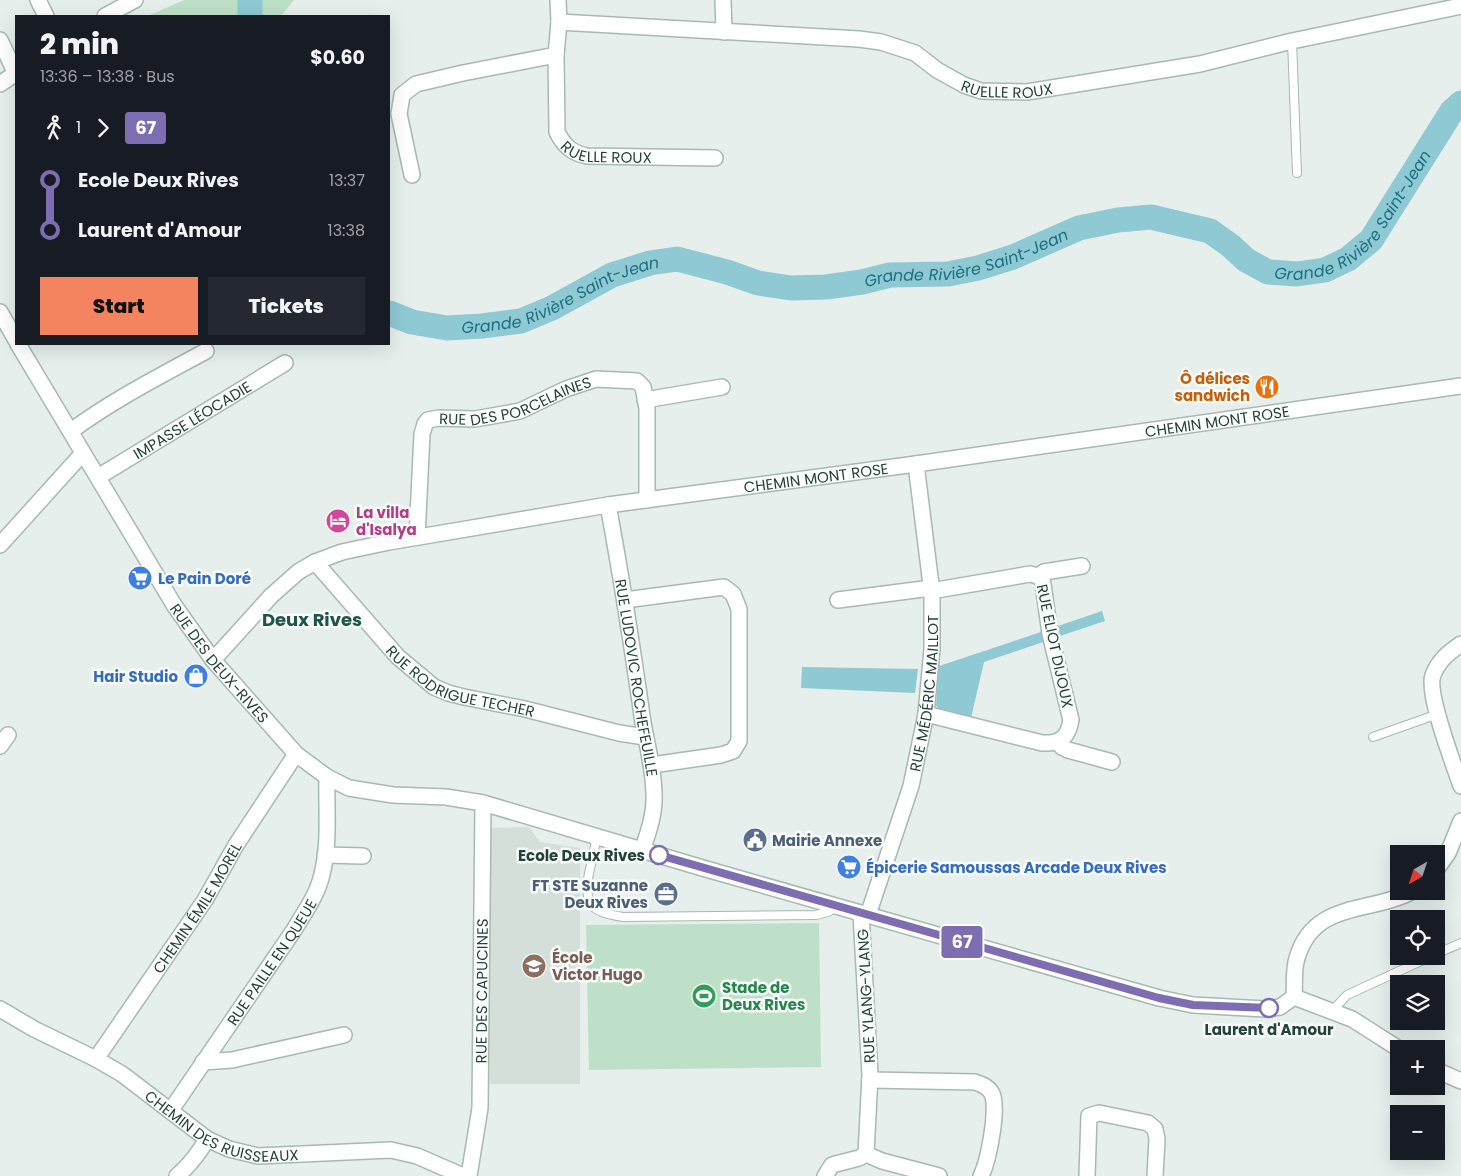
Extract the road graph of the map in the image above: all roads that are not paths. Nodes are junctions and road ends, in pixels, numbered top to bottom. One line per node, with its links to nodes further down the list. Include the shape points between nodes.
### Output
1 (38, 0): 7 (street)
2 (135, 0): 5 (street)
3 (558, 0): 9 (street, RUELLE ROUX)
4 (724, 0): 10 (street)
5 (117, 4): 8 (street)
6 (1461, 6): 12 (street, RUELLE ROUX)
7 (46, 15)
8 (106, 15)
9 (559, 22): 10 (street, RUELLE ROUX); 13 (street, RUELLE ROUX)
10 (724, 32): 12 (street, RUELLE ROUX, via 881,42 915,53 964,85 981,90 1027,92 1200,64)
11 (0, 40): 14 (street)
12 (1292, 41): 18 (lane)
13 (556, 55): 17 (street, RUELLE ROUX, via 557,132 569,149 588,156); 19 (street, via 416,84 402,95 399,114)
14 (15, 71)
15 (15, 74): 16 (street)
16 (0, 84)
17 (715, 158)
18 (1297, 173)
19 (412, 175)
20 (0, 312): 21 (street)
21 (15, 338)
22 (19, 345): 28 (street, RUE DES DEUX-RIVES)
23 (206, 351): 28 (street)
24 (285, 363): 31 (street, IMPASSE LÉOCADIE)
25 (1461, 386): 30 (street, CHEMIN MONT ROSE)
26 (722, 387): 27 (street)
27 (646, 400): 32 (street, RUE DES PORCELAINES); 34 (street, RUE DES PORCELAINES, via 638,380 596,379 520,411 475,420 428,420 422,434)
28 (71, 431): 29 (street, RUE DES DEUX-RIVES)
29 (83, 453): 31 (street, RUE DES DEUX-RIVES); 35 (street)
30 (916, 464): 32 (street, CHEMIN MONT ROSE); 39 (street, RUE MÉDÉRIC MAILLOT)
31 (98, 477): 43 (street, RUE DES DEUX-RIVES, via 174,605)
32 (647, 500): 33 (street, CHEMIN MONT ROSE)
33 (608, 505): 34 (street, CHEMIN MONT ROSE); 40 (street, RUE LUDOVIC ROCHEFEUILLE)
34 (417, 537): 36 (street, CHEMIN MONT ROSE, via 342,552)
35 (0, 545)
36 (315, 562): 43 (street, CHEMIN MONT ROSE, via 271,596); 46 (street, RUE RODRIGUE TECHER, via 398,657 434,687 464,697)
37 (1082, 566): 38 (street, via 1044,572)
38 (1038, 576): 39 (street, via 1030,574); 48 (street, RUE ELIOT DIJOUX, via 1043,584 1050,634 1071,720 1066,735)
39 (931, 589): 41 (street); 44 (street, RUE MÉDÉRIC MAILLOT, via 932,649)
40 (625, 600): 46 (street, RUE LUDOVIC ROCHEFEUILLE); 51 (street, via 724,587 734,594 739,609 740,741 733,752 721,756)
41 (838, 600)
42 (1461, 644): 45 (street, via 1445,654 1432,676 1432,694)
43 (213, 660): 49 (street, RUE DES DEUX-RIVES)
44 (926, 714): 48 (street, via 1042,743); 63 (street, RUE MÉDÉRIC MAILLOT, via 911,786)
45 (1438, 714): 47 (lane); 53 (street)
46 (645, 737): 51 (street, RUE LUDOVIC ROCHEFEUILLE)
47 (1372, 737)
48 (1058, 742): 50 (street, via 1062,748)
49 (296, 754): 52 (street, RUE DES DEUX-RIVES); 72 (street, CHEMIN ÉMILE MOREL, via 236,845 206,900)
50 (1112, 762)
51 (652, 765): 57 (street, RUE LUDOVIC ROCHEFEUILLE, via 652,822)
52 (327, 776): 54 (street, RUE DES DEUX-RIVES, via 350,788 372,792 446,797); 58 (street, RUE PAILLE EN QUEUE)
53 (1461, 786)
54 (483, 804): 56 (street, RUE DES DEUX-RIVES); 82 (street, RUE DES CAPUCINES, via 480,1108)
55 (1461, 821): 60 (street)
56 (596, 837): 57 (street, RUE DES DEUX-RIVES); 62 (lane, via 587,897 595,908 610,915 816,915)
57 (642, 851): 62 (street, RUE DES DEUX-RIVES)
58 (326, 856): 59 (street); 73 (street, RUE PAILLE EN QUEUE, via 311,902)
59 (363, 856)
60 (1445, 857)
61 (1394, 900): 67 (street, via 1350,909 1326,918 1307,936 1296,959)
62 (838, 906): 63 (street, RUE DES DEUX-RIVES)
63 (865, 914): 67 (street, RUE DES DEUX-RIVES, via 1193,1005 1265,1009 1280,1007); 75 (street, RUE YLANG-YLANG)
64 (1461, 943): 65 (lane)
65 (1445, 950)
66 (1412, 965): 69 (lane, via 1347,995)
67 (1294, 997): 69 (street)
68 (0, 1009): 72 (street, CHEMIN DES RUISSEAUX)
69 (1332, 1011): 71 (street, via 1352,1019)
70 (344, 1035): 73 (street, via 232,1060)
71 (1390, 1043)
72 (96, 1059): 77 (street, CHEMIN DES RUISSEAUX)
73 (203, 1062): 77 (street, RUE PAILLE EN QUEUE)
74 (1445, 1074): 76 (street)
75 (870, 1080): 79 (street, RUE YLANG-YLANG); 85 (street, RUE YLANG-YLANG, via 975,1082 984,1085 994,1100 993,1132)
76 (1461, 1081)
77 (171, 1110): 78 (street, CHEMIN DES RUISSEAUX)
78 (207, 1139): 80 (street, via 187,1168); 81 (street, CHEMIN DES RUISSEAUX, via 229,1149 258,1156 391,1150 417,1156)
79 (866, 1154): 83 (street, via 832,1165); 84 (street)
80 (177, 1176)
81 (463, 1176)
82 (469, 1176)
83 (825, 1176)
84 (939, 1176)
85 (981, 1176)
86 (1087, 1176): 87 (street, via 1089,1116 1099,1113 1148,1123 1155,1129)
87 (1155, 1176)

